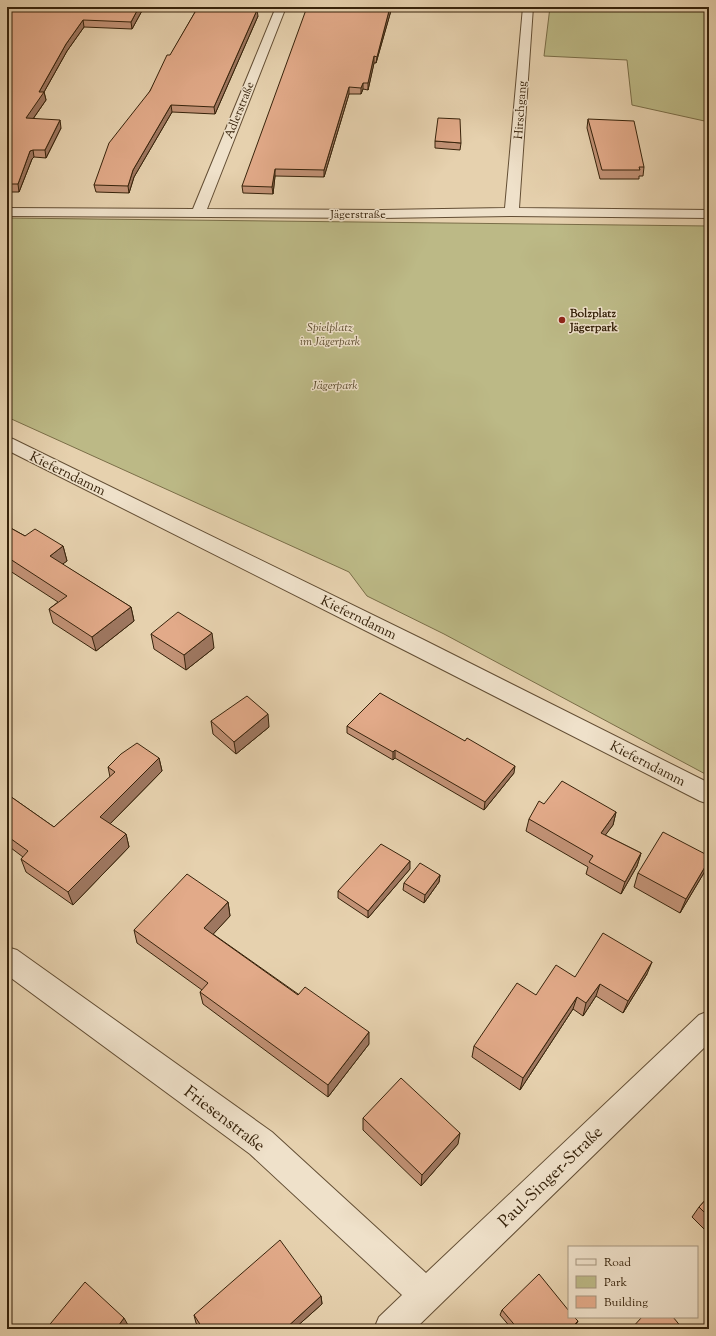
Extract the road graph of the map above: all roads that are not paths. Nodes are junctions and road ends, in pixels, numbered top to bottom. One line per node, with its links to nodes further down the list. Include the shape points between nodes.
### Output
1 (281, 7): 5 (street, Adlerstraße)
2 (528, 7): 4 (street, Hirschgang)
3 (7, 212): 5 (street, Jägerstraße)
4 (512, 212): 5 (street, Jägerstraße); 6 (street, Jägerstraße)
5 (198, 213)
6 (709, 214)
7 (7, 443): 8 (street, Kieferndamm)
8 (709, 794)
9 (7, 960): 11 (street, Friesenstraße, via 261,1143)
10 (709, 1024): 11 (street, Paul-Singer-Straße)
11 (426, 1295): 12 (street, Paul-Singer-Straße)
12 (391, 1329)

